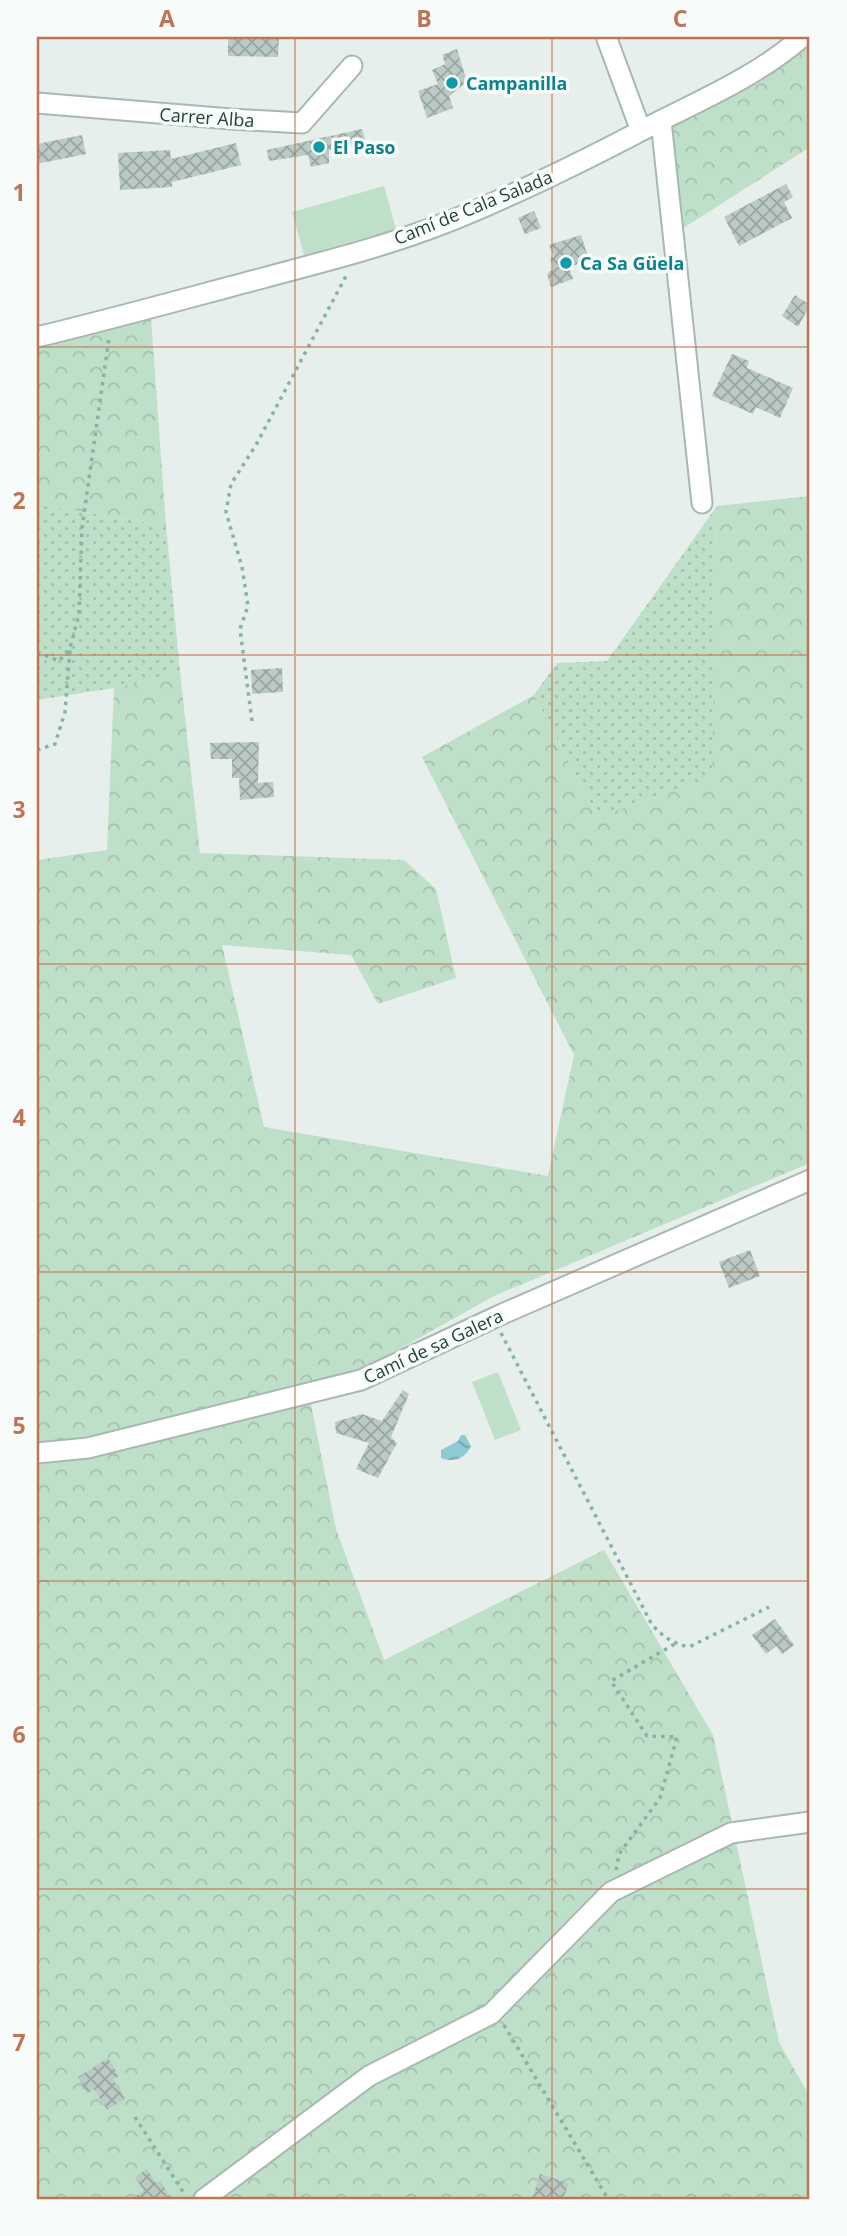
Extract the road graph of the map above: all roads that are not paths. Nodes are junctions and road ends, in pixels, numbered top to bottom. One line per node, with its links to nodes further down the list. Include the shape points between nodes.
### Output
1 (802, 37): 5 (street, Camí de Cala Salada, via 763,66)
2 (607, 39): 6 (street)
3 (352, 66): 4 (street, Carrer Alba, via 302,123)
4 (37, 103)
5 (661, 121): 6 (street, Camí de Cala Salada); 8 (street)
6 (641, 131): 7 (street, Camí de Cala Salada, via 439,225 359,252)
7 (37, 337)
8 (702, 503)
9 (810, 1180): 10 (street, Camí de sa Galera, via 361,1380 89,1448)
10 (37, 1453)
11 (810, 1822): 12 (street, via 731,1833 611,1892 492,2014 369,2076)
12 (204, 2199)

